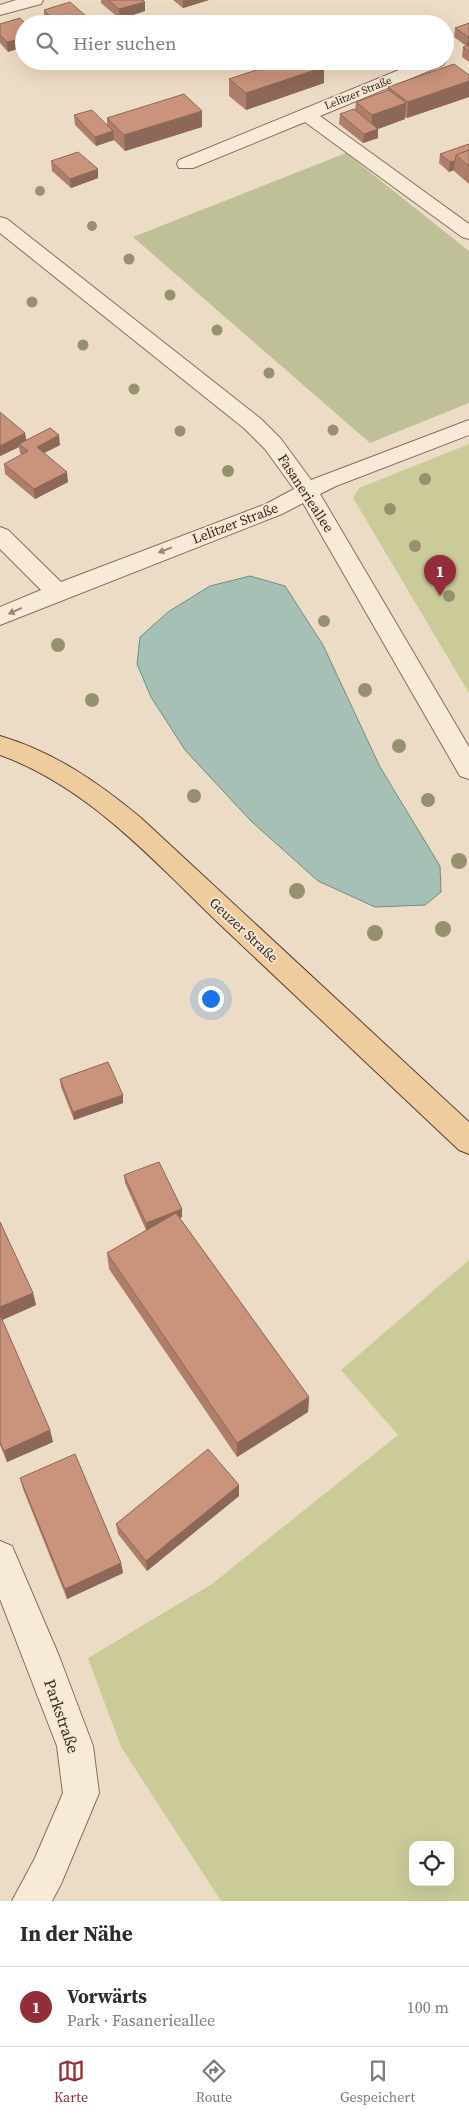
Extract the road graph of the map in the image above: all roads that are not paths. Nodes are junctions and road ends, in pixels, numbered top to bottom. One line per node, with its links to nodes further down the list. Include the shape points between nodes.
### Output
1 (35, 0): 2 (street)
2 (0, 10)
3 (421, 70): 4 (street, Lelitzer Straße)
4 (306, 114): 5 (street, Lelitzer Straße); 7 (street, Lelitzer Straße)
5 (186, 164)
6 (0, 223): 9 (street, Fasanerieallee, via 253,424 274,444)
7 (469, 233)
8 (469, 427): 9 (street, Lelitzer Straße)
9 (307, 491): 11 (street, Lelitzer Straße, one-way to 11, via 274,508); 14 (street, Fasanerieallee)
10 (0, 535): 11 (street)
11 (57, 592): 12 (street, Lelitzer Straße, one-way to 12)
12 (0, 617)
13 (0, 745): 15 (main road, Geuzer Straße, via 70,777 120,814)
14 (469, 769)
15 (469, 1141)
16 (0, 1558): 17 (street, Parkstraße, via 75,1746 81,1793 48,1871)
17 (31, 1901)

